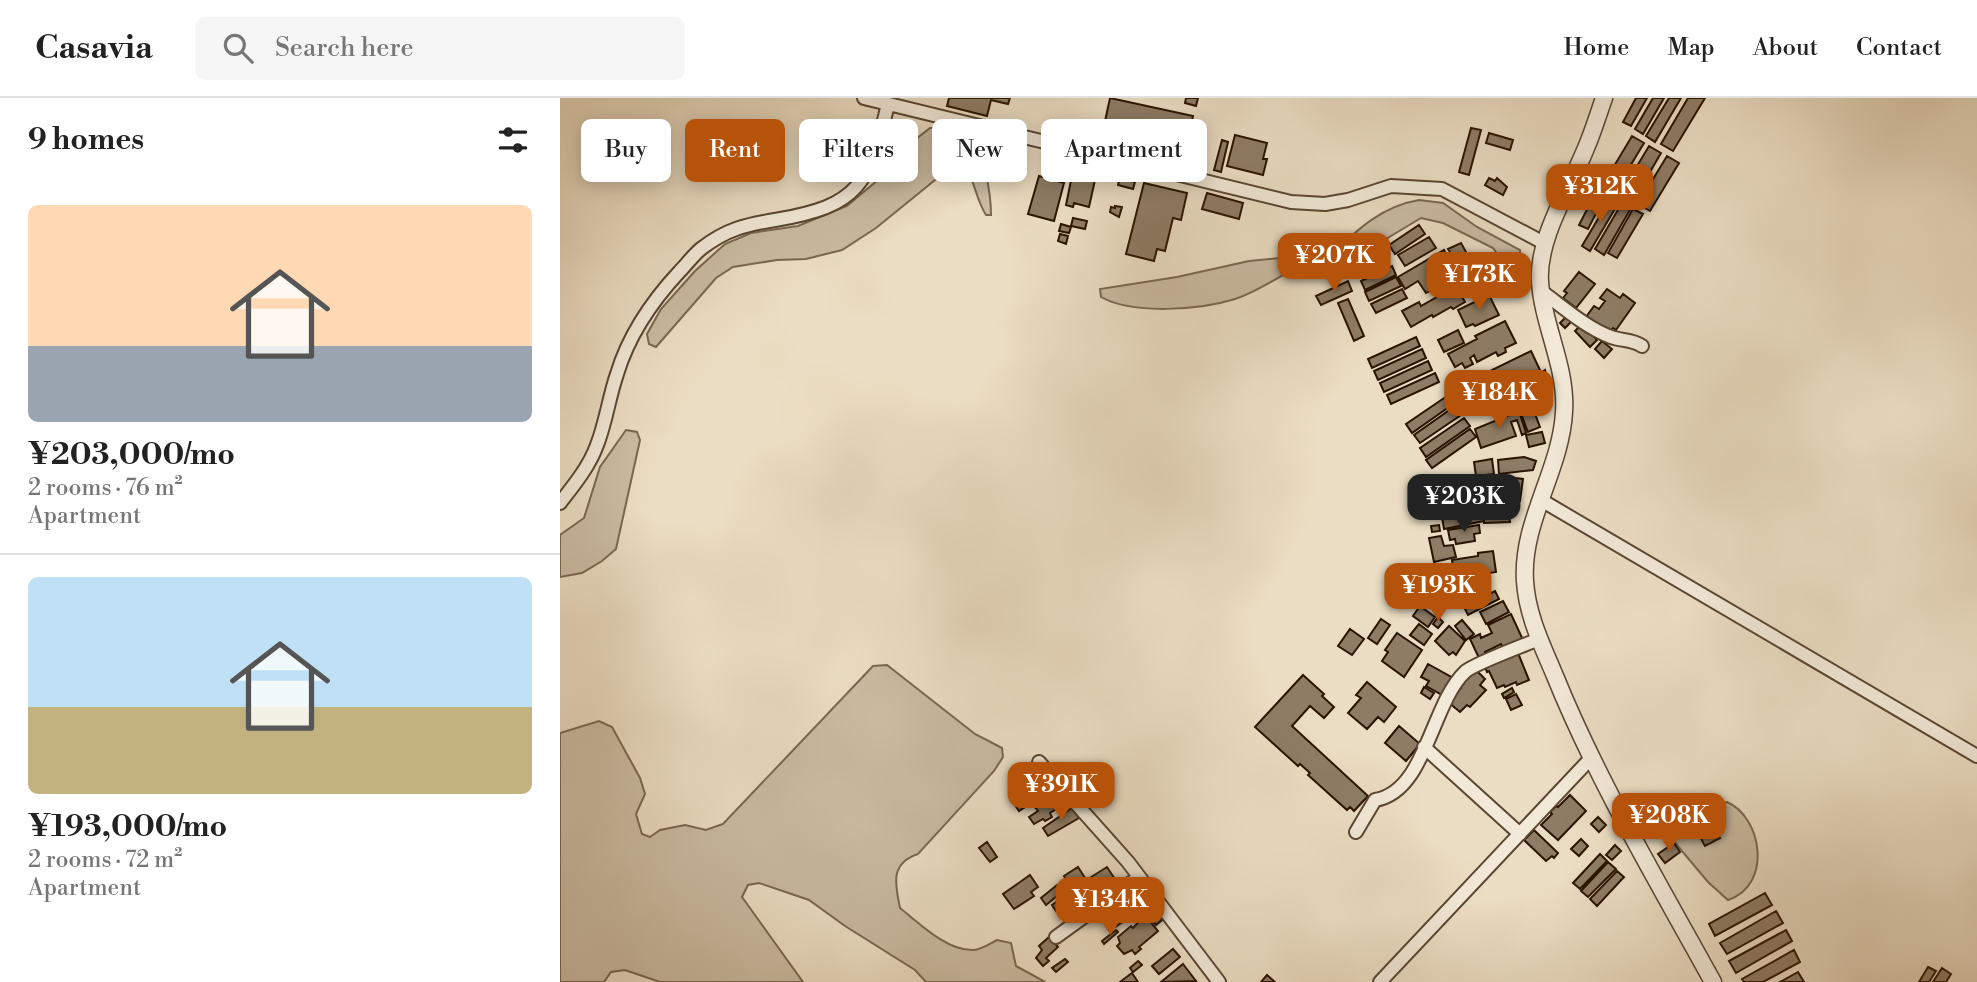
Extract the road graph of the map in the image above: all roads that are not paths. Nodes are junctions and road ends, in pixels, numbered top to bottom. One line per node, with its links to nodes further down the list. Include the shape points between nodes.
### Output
1 (864, 98): 3 (street)
2 (1604, 98): 4 (street)
3 (888, 104): 4 (street, via 1292,202 1325,204 1391,186 1442,189); 8 (street, via 868,171 847,198 820,210 739,226 701,248 657,295 633,332 617,372 597,446 583,474)
4 (1545, 243): 5 (street)
5 (1541, 291): 6 (street, via 1610,337); 7 (street, via 1563,380 1564,409 1560,444)
6 (1642, 345)
7 (1541, 500): 9 (street, via 1526,548 1525,580 1529,614); 11 (street)
8 (560, 503)
9 (1539, 639): 10 (street, via 1467,669 1454,684); 12 (street)
10 (1424, 747): 14 (street, via 1401,789 1375,800); 15 (street)
11 (1977, 756)
12 (1592, 757): 15 (street); 20 (street)
13 (1039, 762): 16 (street)
14 (1356, 832)
15 (1520, 834): 19 (street)
16 (1139, 877): 17 (street); 18 (street)
17 (1056, 937)
18 (1219, 982)
19 (1380, 982)
20 (1713, 982)

